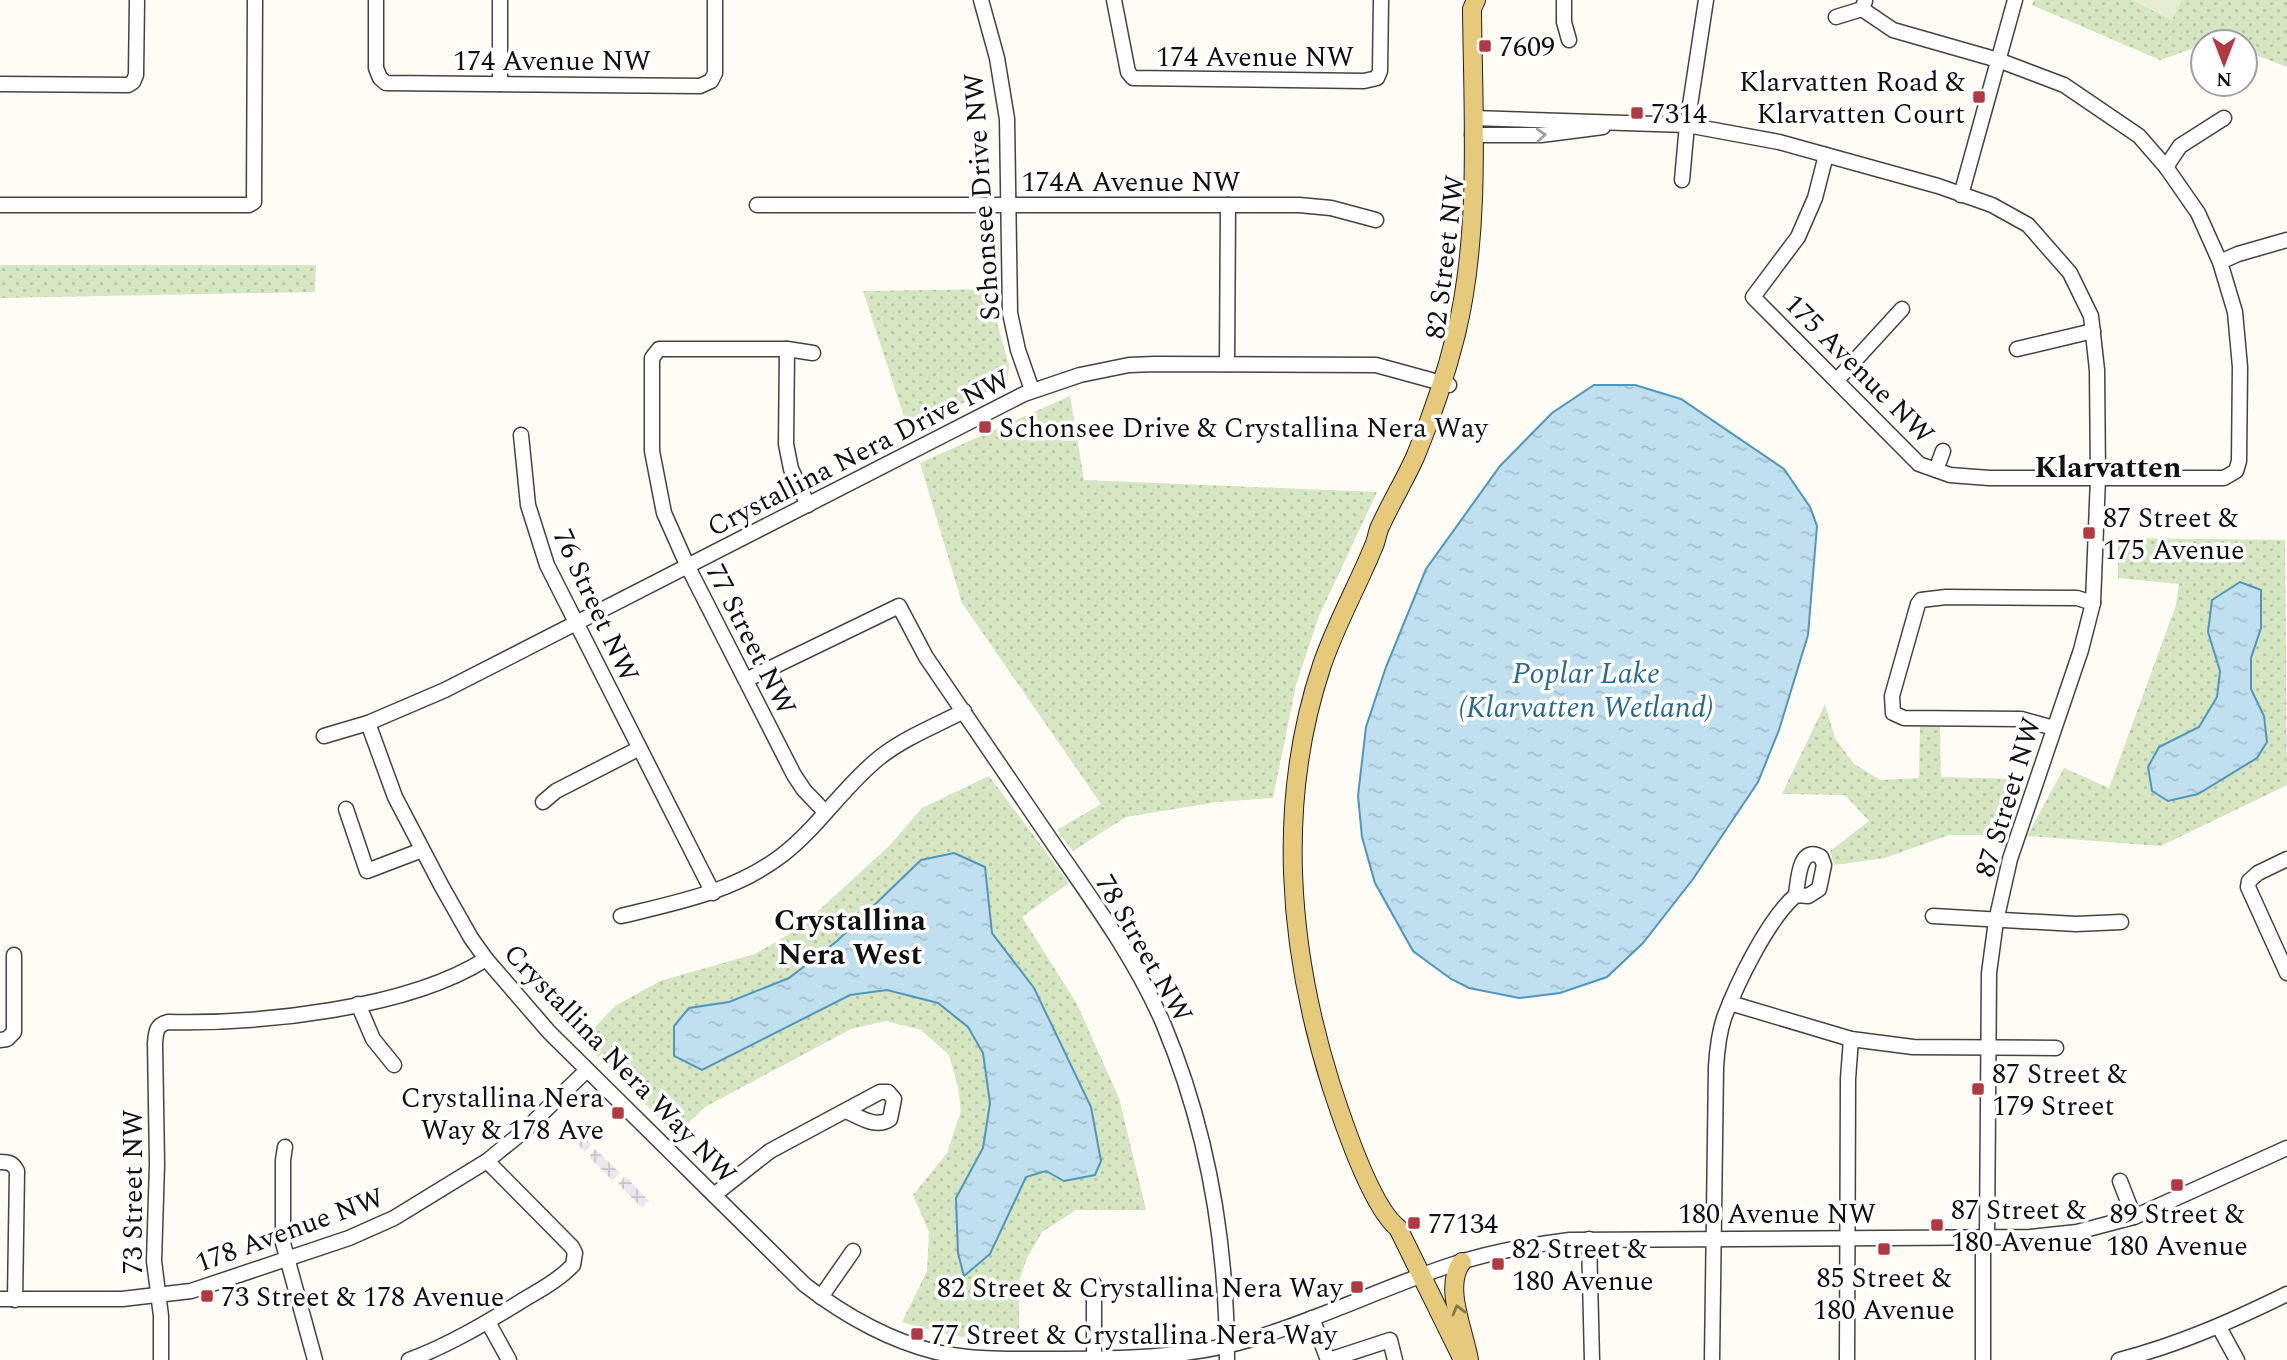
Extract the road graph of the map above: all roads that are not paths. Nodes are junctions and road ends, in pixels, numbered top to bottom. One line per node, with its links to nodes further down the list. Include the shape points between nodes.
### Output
1 (137, 0): 17 (street, via 133,82)
2 (255, 0): 26 (street, via 254,202)
3 (376, 0): 18 (street, 174 Avenue NW, via 376,68 386,83)
4 (500, 0): 18 (street)
5 (715, 0): 18 (street, 174 Avenue NW, via 714,77 707,84)
6 (981, 0): 29 (street, Schonsee Drive NW, via 1004,96)
7 (1114, 0): 8 (street, 174 Avenue NW, via 1133,78 1364,81 1377,78 1380,71)
8 (1381, 0)
9 (1478, 0): 21 (main road, 82 Street NW, via 1484,10)
10 (1564, 0): 15 (street)
11 (1706, 0): 20 (street)
12 (2015, 0): 16 (street)
13 (1864, 5): 14 (street); 16 (street, via 1893,30)
14 (1836, 17)
15 (1569, 40)
16 (1998, 60): 23 (street, via 2064,85 2139,136); 25 (street)
17 (0, 84)
18 (500, 84)
19 (2224, 118): 23 (street, via 2180,146)
20 (1687, 125): 21 (street, 87 Street NW, via 1639,122 1542,135); 22 (street, 87 Street NW); 24 (street)
21 (1477, 126): 40 (main road, 82 Street NW, via 1466,276)
22 (1826, 155): 25 (street, 87 Street NW); 39 (street, 175 Avenue NW, via 1798,237 1753,297)
23 (2166, 166): 32 (street, via 2198,213)
24 (1682, 180)
25 (1961, 195): 34 (street, 87 Street NW, via 1992,205 2028,225 2070,274 2091,316)
26 (0, 205)
27 (757, 205): 29 (street, 174A Avenue NW)
28 (1227, 205): 29 (street, 174A Avenue NW); 30 (street, 174A Avenue NW, via 1313,206); 38 (street)
29 (1008, 206): 41 (street, Schonsee Drive NW, via 1010,313)
30 (1376, 220)
31 (2287, 240): 32 (street)
32 (2220, 262): 45 (street, 175 Avenue NW, via 2235,312 2240,367 2236,471 2224,478)
33 (1902, 309): 39 (street)
34 (2093, 331): 36 (street); 45 (street, 87 Street NW)
35 (787, 349): 37 (street); 46 (street, via 786,444 791,469); 47 (street, 77 Street NW, via 665,348 655,353 651,366 654,464 664,513)
36 (2017, 349)
37 (813, 354)
38 (1227, 364): 40 (street, Crystallina Nera Drive NW, via 1376,365); 41 (street, Crystallina Nera Drive NW, via 1129,365)
39 (1838, 380): 44 (street, 175 Avenue NW, via 1919,464)
40 (1445, 383): 93 (main road, 82 Street NW, via 1323,664 1303,737 1293,846 1295,923 1307,1002 1329,1081 1398,1216 1398,1228)
41 (1032, 390): 46 (street, Crystallina Nera Drive NW)
42 (521, 435): 49 (street, 76 Street NW, via 534,527)
43 (1943, 452): 44 (street, 175 Avenue NW)
44 (1936, 470): 45 (street, 175 Avenue NW, via 1989,478)
45 (2098, 478): 48 (street, 87 Street NW)
46 (808, 505): 47 (street, Crystallina Nera Drive NW)
47 (688, 567): 49 (street, Crystallina Nera Drive NW); 50 (street, 77 Street NW)
48 (2093, 603): 53 (street, 87 Street NW); 53 (street, via 2077,598 1946,597 1921,600 1915,614 1892,696 1894,713 1904,718 2021,719)
49 (575, 624): 52 (street, Crystallina Nera Drive NW); 55 (street, 76 Street NW)
50 (746, 680): 51 (street, 78 Street NW, via 899,606 926,657); 58 (street, 77 Street NW, via 794,775)
51 (964, 711): 58 (street, via 878,759); 103 (street, 78 Street NW, via 1115,935 1162,1021 1189,1091 1207,1159 1220,1236)
52 (368, 723): 54 (street, Crystallina Nera Drive NW); 59 (street, Crystallina Nera Way NW, via 395,797)
53 (2054, 728): 65 (street, 87 Street NW, via 2010,859)
54 (324, 736)
55 (638, 749): 56 (street); 61 (street, 76 Street NW)
56 (543, 802)
57 (346, 809): 59 (street, via 367,871)
58 (825, 812): 61 (street, via 781,856)
59 (422, 850): 68 (street, Crystallina Nera Way NW)
60 (2287, 859): 69 (street, via 2258,873 2248,887)
61 (713, 892): 63 (street)
62 (1797, 895): 70 (street, via 1760,944)
63 (621, 916)
64 (1933, 916): 65 (street)
65 (1996, 921): 66 (street); 74 (street, 87 Street NW, via 1989,974)
66 (2121, 922)
67 (14, 955): 72 (street, via 15,1026)
68 (486, 959): 71 (street, via 445,981); 77 (street, Crystallina Nera Way NW)
69 (2287, 973)
70 (1730, 1003): 73 (street); 87 (street, via 1717,1054)
71 (358, 1004): 76 (street, via 373,1039); 96 (street, 73 Street NW, via 260,1019 158,1027 154,1242)
72 (6, 1038)
73 (1852, 1039): 74 (street, via 1913,1047); 88 (street)
74 (1988, 1047): 75 (street); 86 (street, 87 Street NW)
75 (2056, 1048)
76 (394, 1065)
77 (587, 1070): 81 (street, 178 Avenue NW); 84 (street, Crystallina Nera Way NW)
78 (846, 1111): 84 (street, via 770,1151)
79 (285, 1147): 91 (street)
80 (2287, 1147): 85 (street, 180 Avenue NW)
81 (487, 1161): 91 (street, 178 Avenue NW, via 394,1218); 100 (street, via 572,1247 575,1259 562,1275)
82 (7, 1163): 98 (street, via 17,1171)
83 (2120, 1181): 85 (street)
84 (714, 1195): 97 (street, Crystallina Nera Way NW)
85 (2134, 1217): 86 (street, 180 Avenue NW, via 2077,1233)
86 (1987, 1237): 88 (street, 180 Avenue NW); 118 (street, 87 Street NW, via 1983,1251)
87 (1713, 1238): 88 (street, 180 Avenue NW); 89 (street, 180 Avenue NW); 116 (street)
88 (1847, 1238): 117 (street)
89 (1589, 1239): 92 (street, 180 Avenue NW, via 1517,1248); 115 (street)
90 (853, 1251): 97 (street)
91 (286, 1259): 96 (street, 178 Avenue NW, via 191,1291); 107 (street)
92 (1462, 1262): 93 (street, 180 Avenue NW); 114 (main road, one-way to 92, via 1453,1290 1455,1270)
93 (1422, 1275): 99 (street, Crystallina Nera Way NW); 102 (main road, 82 Street NW)
94 (1094, 1284): 105 (street)
95 (2287, 1294): 101 (street)
96 (158, 1296): 98 (street, 178 Avenue NW); 106 (street, 73 Street NW)
97 (821, 1297): 104 (street, Crystallina Nera Way NW, via 870,1327 936,1352)
98 (7, 1300)
99 (1312, 1318): 103 (street, Crystallina Nera Way NW); 110 (street)
100 (488, 1322): 108 (street); 109 (street)
101 (2219, 1327): 119 (street); 120 (street)
102 (1450, 1336): 112 (main road, 82 Street NW); 113 (main road, 82 Street NW)
103 (1227, 1353): 105 (street, Crystallina Nera Way NW)
104 (972, 1359): 105 (street, Crystallina Nera Way NW)
105 (1094, 1359)
106 (161, 1360)
107 (315, 1360)
108 (409, 1360)
109 (509, 1360)
110 (1328, 1360): 111 (street, via 1390,1340)
111 (1395, 1360)
112 (1453, 1360)
113 (1463, 1360)
114 (1469, 1360)
115 (1592, 1360)
116 (1712, 1360)
117 (1847, 1360)
118 (1983, 1360)
119 (2119, 1360)
120 (2237, 1360)

